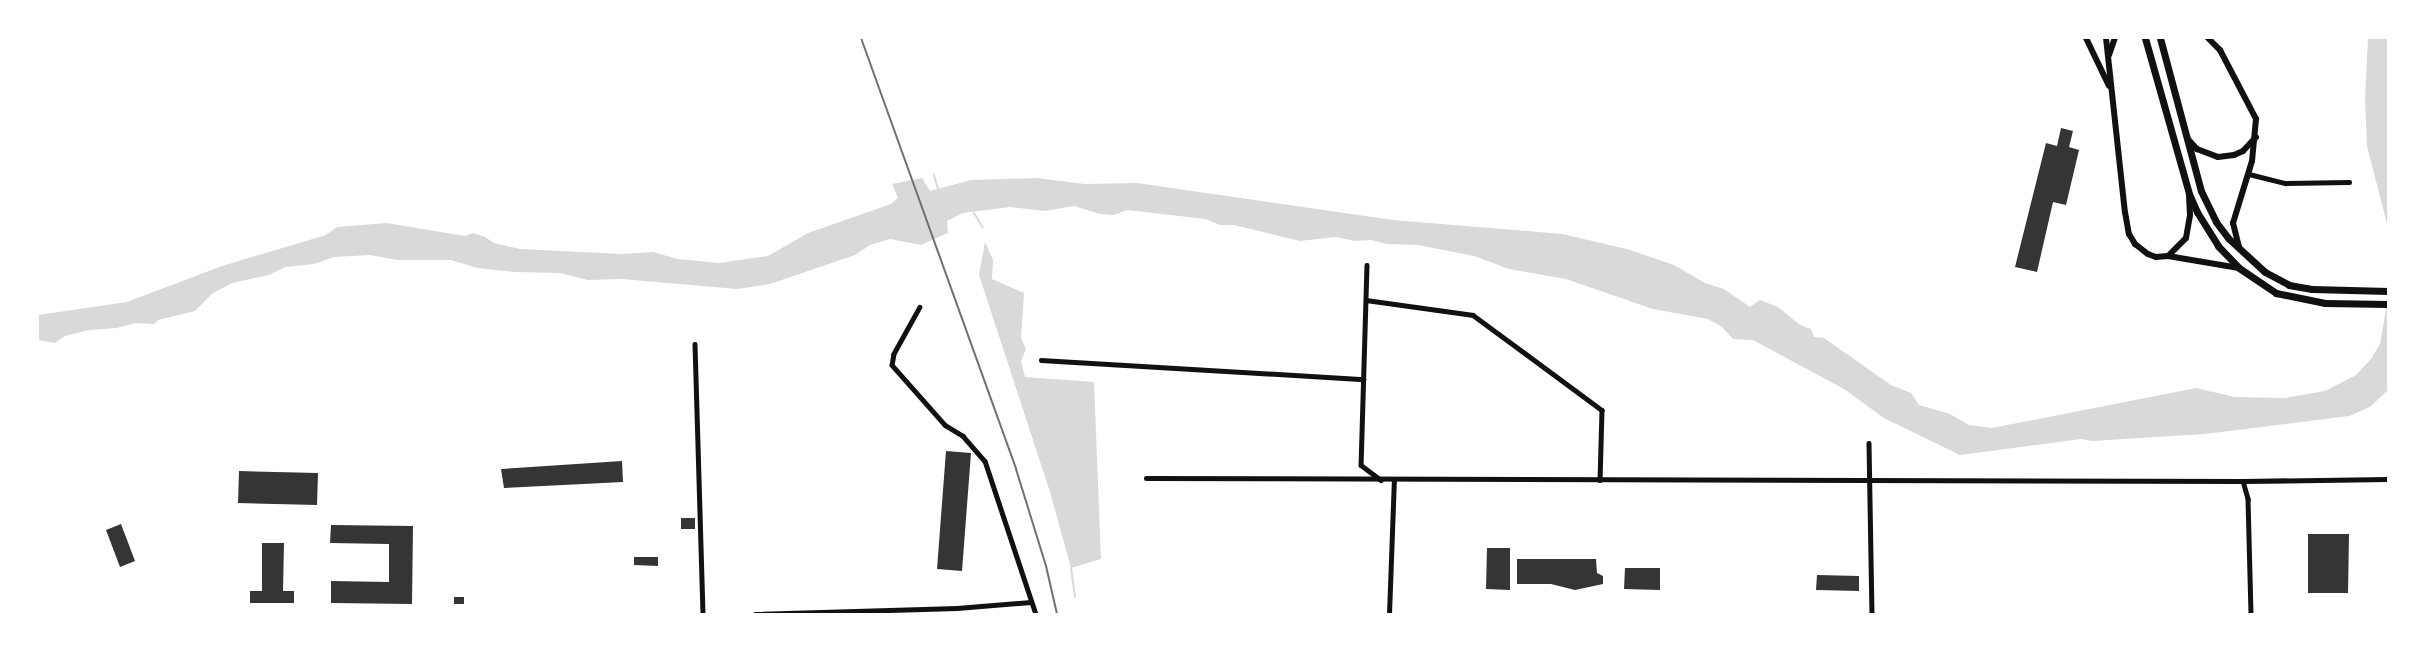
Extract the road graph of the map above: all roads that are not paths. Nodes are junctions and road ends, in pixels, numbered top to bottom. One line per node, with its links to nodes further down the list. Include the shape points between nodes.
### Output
1 (2086, 38): 8 (main road)
2 (2106, 38): 7 (main road)
3 (2115, 38): 7 (main road)
4 (2145, 38): 13 (main road)
5 (2160, 38): 9 (main road)
6 (2208, 38): 10 (main road, via 2220,50 2253,110)
7 (2108, 59): 8 (main road)
8 (2112, 91): 15 (main road, via 2129,234 2148,255)
9 (2186, 136): 10 (main road, via 2197,149 2218,157 2243,151); 14 (main road, via 2207,206)
10 (2256, 136): 11 (main road)
11 (2249, 174): 12 (street, via 2286,183); 14 (main road, via 2233,223)
12 (2349, 182)
13 (2189, 194): 15 (main road, via 2186,238); 17 (main road, via 2209,232)
14 (2240, 251): 18 (main road, via 2265,272 2289,285 2312,290)
15 (2168, 256): 17 (main road)
16 (1367, 265): 19 (street)
17 (2239, 268): 20 (main road, via 2286,297 2325,303)
18 (2388, 291)
19 (1366, 300): 24 (street); 31 (street, via 1473,315 1602,410)
20 (2388, 304)
21 (920, 307): 33 (street, via 892,365 945,425 963,436 985,461)
22 (694, 344): 34 (street)
23 (1041, 360): 24 (street)
24 (1363, 379): 29 (street, via 1361,465)
25 (1869, 443): 27 (street)
26 (1146, 478): 29 (street)
27 (1869, 479): 31 (street); 32 (street); 38 (street)
28 (2388, 479): 32 (street)
29 (1381, 480): 30 (street)
30 (1394, 480): 31 (street); 37 (street)
31 (1600, 480)
32 (2243, 481): 39 (street, via 2248,499)
33 (1031, 602): 35 (street); 36 (street)
34 (703, 615)
35 (755, 615)
36 (1036, 615)
37 (1389, 615)
38 (1872, 615)
39 (2251, 615)

